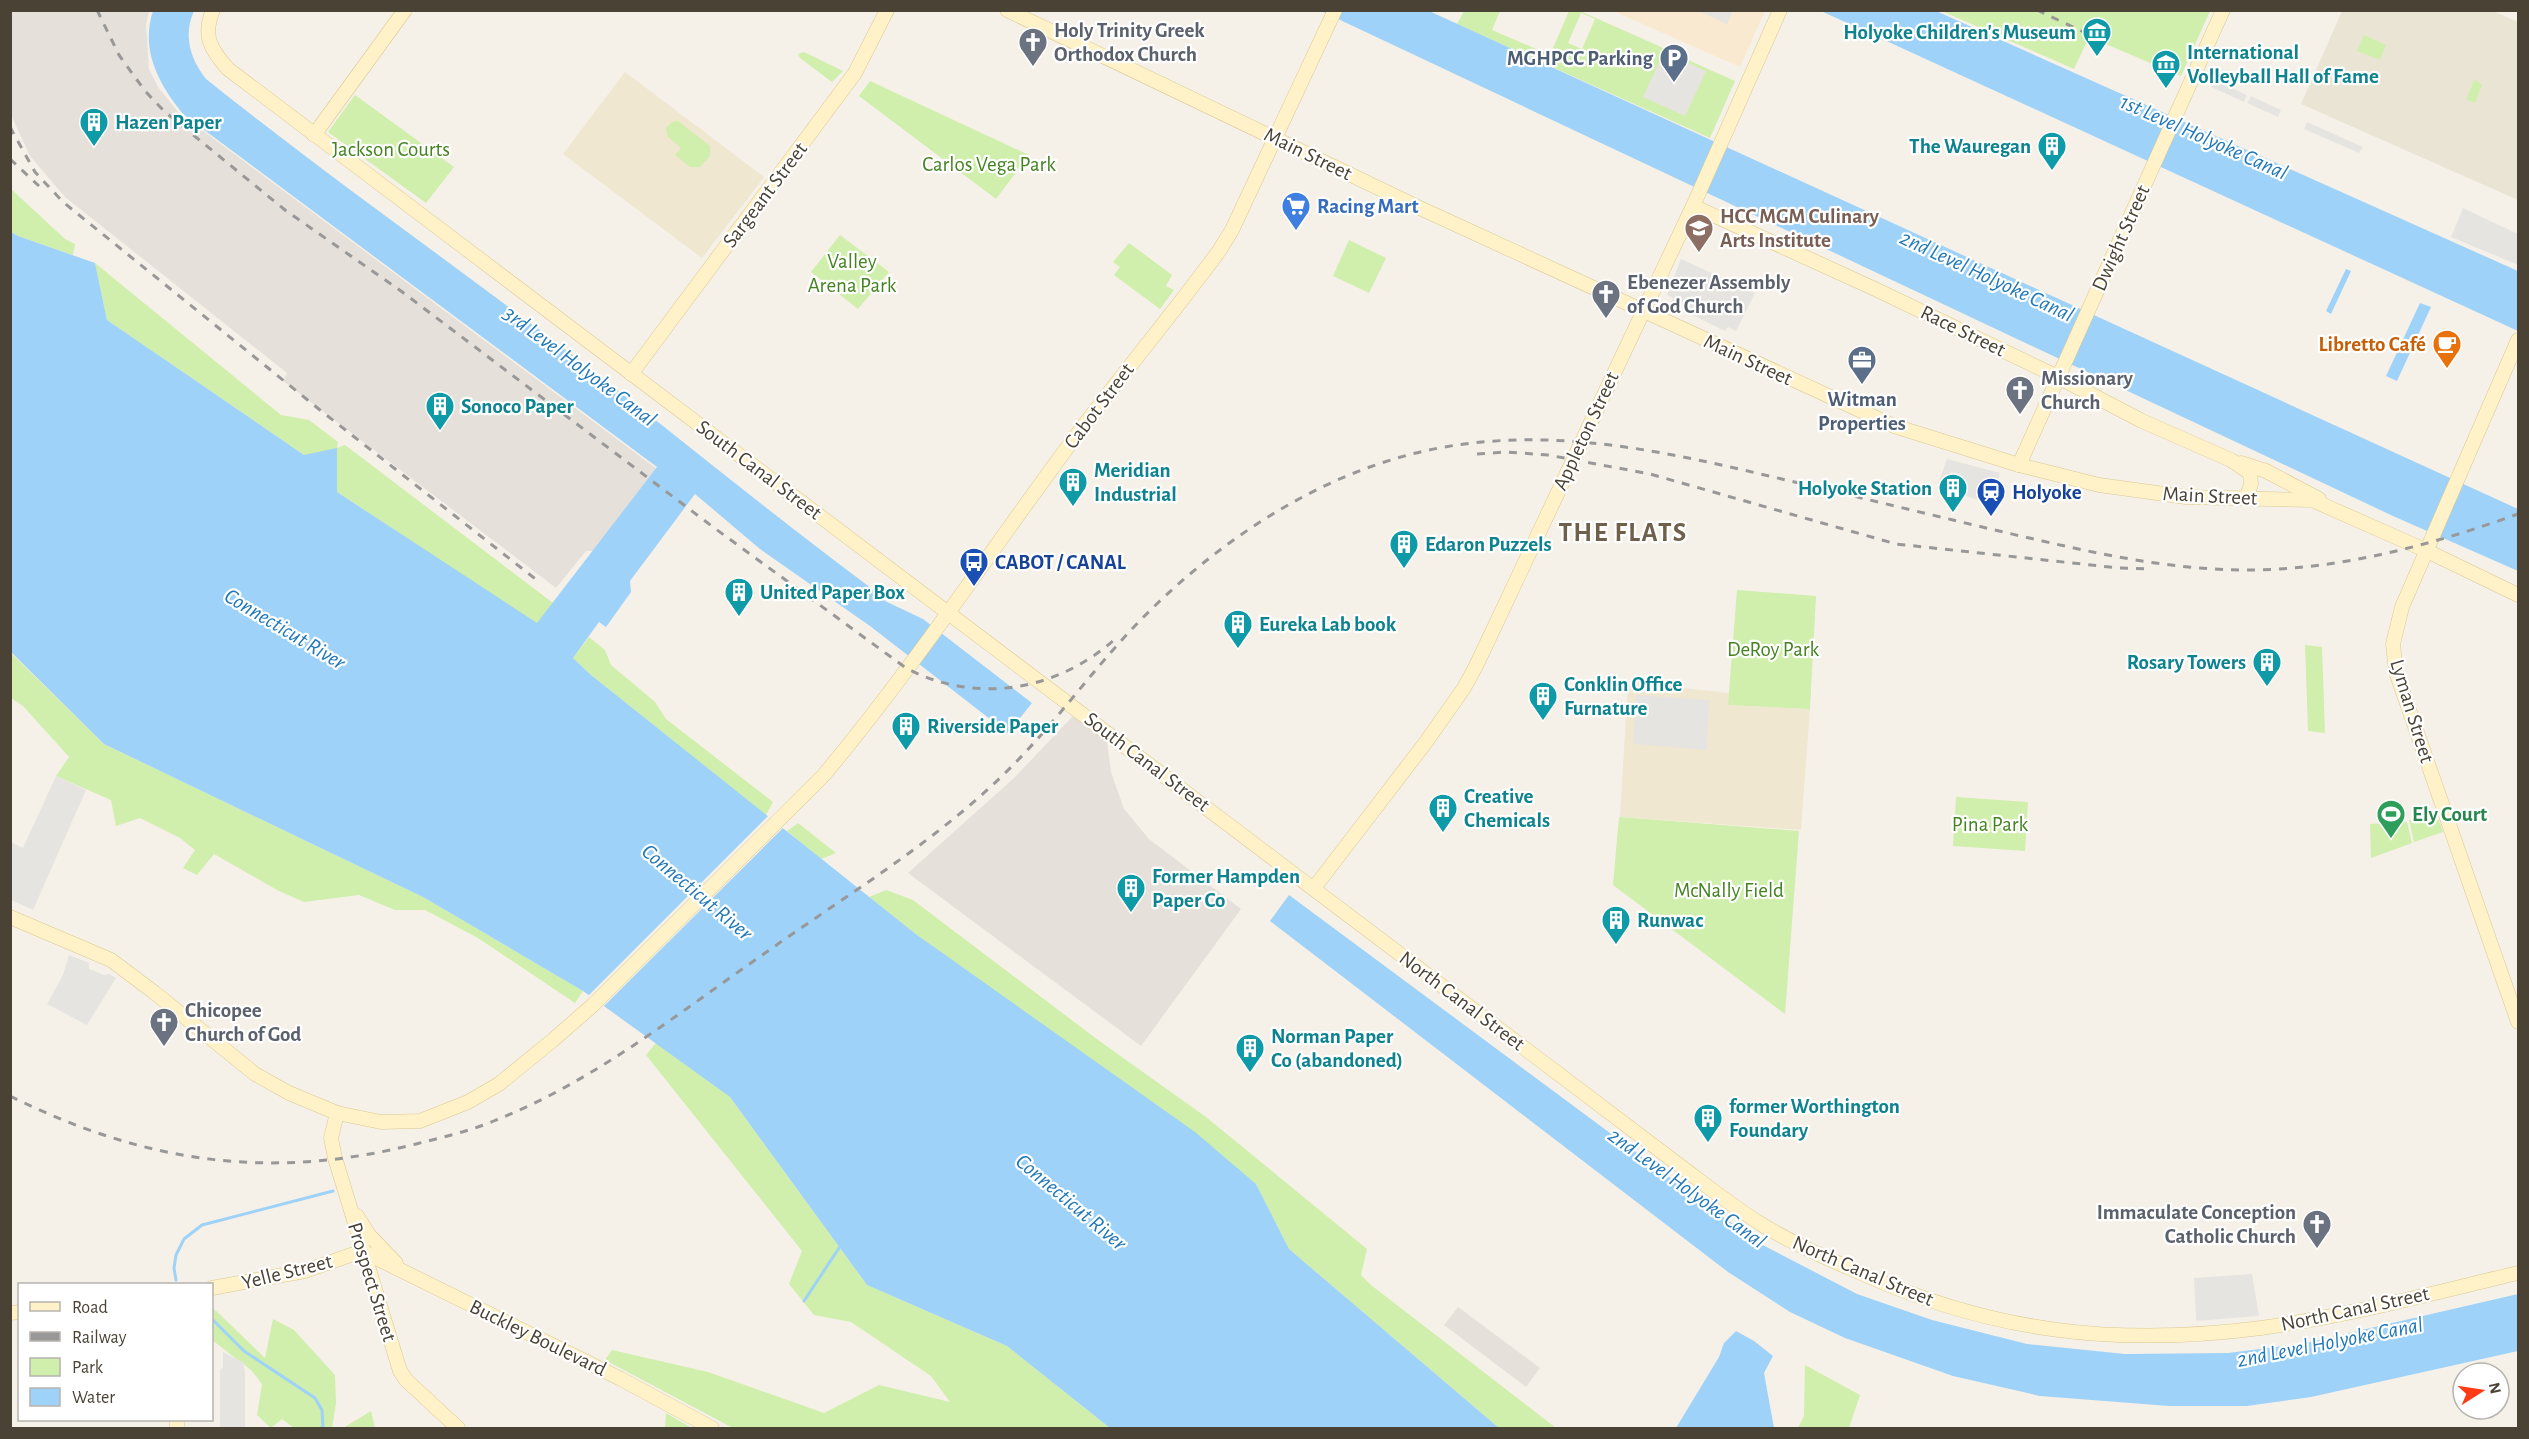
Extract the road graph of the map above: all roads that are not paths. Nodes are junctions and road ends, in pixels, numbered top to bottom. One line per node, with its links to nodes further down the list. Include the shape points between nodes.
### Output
1 (213, 10): 8 (street, South Canal Street, via 208,21 212,51 228,69)
2 (405, 10): 8 (street)
3 (887, 10): 14 (street, Sargeant Street, via 855,73)
4 (1007, 10): 9 (street, Main Street)
5 (1335, 10): 9 (street, Cabot Street)
6 (1780, 10): 10 (street, Appleton Street)
7 (2223, 10): 13 (street, Dwight Street)
8 (314, 135): 14 (street, South Canal Street)
9 (1275, 138): 11 (street, Main Street); 21 (street, Cabot Street, via 1219,251 1093,412)
10 (1693, 206): 11 (street, Appleton Street); 13 (street, Race Street)
11 (1643, 310): 16 (street, Main Street, via 1894,426); 22 (street, Appleton Street, via 1464,688)
12 (2518, 340): 19 (street, Lyman Street)
13 (2061, 372): 15 (street, Race Street, via 2142,421); 16 (street, Dwight Street)
14 (631, 374): 21 (street, South Canal Street)
15 (2231, 460): 17 (street, Race Street, via 2250,473); 18 (street, Race Street, via 2266,471)
16 (2019, 465): 17 (street, Main Street, via 2099,485 2186,497)
17 (2246, 499): 18 (street, Main Street, via 2306,499)
18 (2333, 508): 19 (street, Main Street)
19 (2428, 543): 20 (street, Main Street); 24 (street, Lyman Street, via 2397,623 2393,645 2396,672)
20 (2518, 595)
21 (946, 616): 22 (street, South Canal Street); 25 (street, Cabot Street, via 823,776 593,1005 499,1084 468,1102 420,1121 381,1122)
22 (1314, 888): 28 (street, North Canal Street, via 1752,1218 1822,1258 1931,1302 2066,1332 2154,1336 2308,1320)
23 (10, 917): 25 (street, Cabot Street, via 111,960 255,1074)
24 (2518, 1022)
25 (337, 1113): 26 (street, Prospect Street, via 331,1138)
26 (347, 1200): 27 (street, Prospect Street); 29 (street, via 369,1235)
27 (362, 1251): 29 (street, Buckley Boulevard); 30 (street, Yelle Street, via 305,1271); 31 (street, Prospect Street, via 400,1371)
28 (2518, 1273)
29 (408, 1275): 32 (street, Buckley Boulevard)
30 (213, 1288)
31 (458, 1428)
32 (712, 1428)

